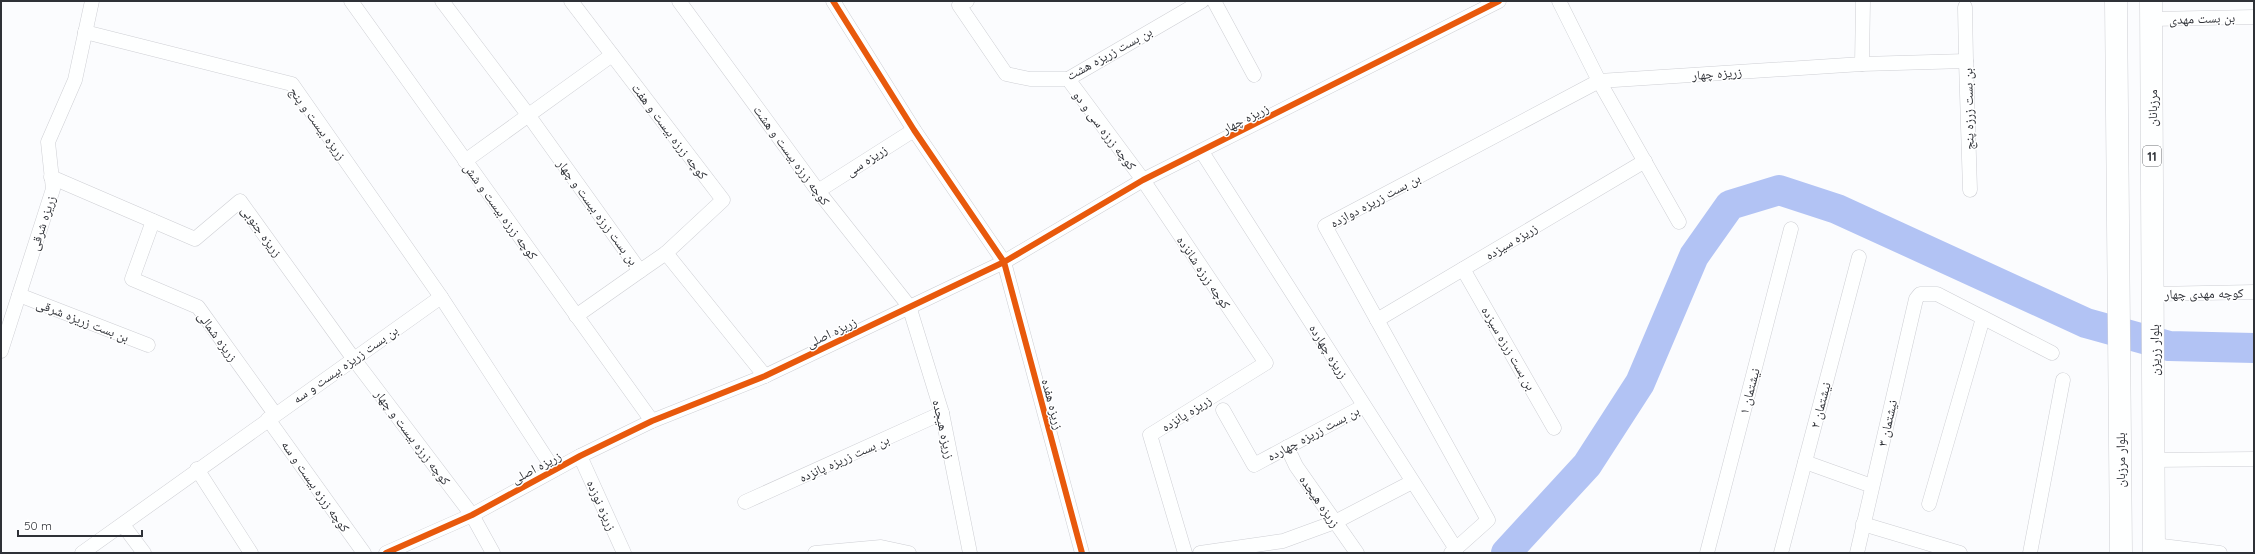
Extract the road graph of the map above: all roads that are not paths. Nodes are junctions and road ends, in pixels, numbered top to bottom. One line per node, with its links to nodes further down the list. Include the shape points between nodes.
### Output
1 (92, 1): 18 (street, زریزه شرقی)
2 (350, 1): 28 (street, کوچه زرزه بیست و شش)
3 (442, 1): 25 (street, بن بست زرزه بیست و چهار)
4 (571, 1): 19 (street, کوچه زرزه بیست و هفت)
5 (833, 1): 26 (street)
6 (967, 1): 23 (street, بن بست زریزه هشت, via 959,5 1006,74 1030,79)
7 (1202, 1): 23 (street, بن بست زریزه هشت)
8 (1214, 1): 22 (street)
9 (1499, 1): 14 (street, زریزه چهار)
10 (1559, 1): 24 (street)
11 (1863, 1): 21 (street)
12 (2116, 1): 99 (main road, بلوار مرزبان)
13 (682, 2): 33 (street, کوچه زرزه بیست و هشت)
14 (1482, 5): 27 (street, زریزه چهار)
15 (1965, 7): 20 (street)
16 (2151, 10): 17 (street, بن بست مهدی); 45 (main road, مرزبانان / 11)
17 (2254, 17)
18 (85, 32): 30 (street, زریزه شرقی, via 75,80 48,142); 44 (street, زریزه بیست و پنج, via 292,84)
19 (612, 55): 25 (street); 37 (street, کوچه زرزه بیست و هفت, via 723,200)
20 (1966, 61): 21 (street, بن بست زرزه پنج); 32 (street, بن بست زرزه پنج)
21 (1862, 64): 24 (street, زریزه چهار)
22 (1254, 75)
23 (1068, 79): 31 (street, کوچه زرزه سی و دو)
24 (1600, 81): 29 (street); 49 (street, بن بست زریزه دوازده, via 1325,226)
25 (529, 116): 28 (street); 41 (street, بن بست زرزه بیست و چهار)
26 (914, 130): 33 (street, زریزه سی); 39 (street)
27 (1202, 152): 31 (street, زریزه چهار); 57 (street, زریزه چهارده)
28 (465, 161): 47 (street, کوچه زرزه بیست و شش)
29 (1645, 161): 35 (street); 40 (street, زریزه سیزده)
30 (51, 177): 34 (street, زریزه جنوبی); 43 (street, زریزه شرقی, via 53,188)
31 (1143, 180): 39 (street, زریزه چهار); 54 (street, کوچه زرزه شانزده)
32 (1970, 190)
33 (818, 191): 46 (street, کوچه زرزه بیست و هشت)
34 (153, 221): 53 (street, زریزه جنوبی, via 195,239 240,201); 60 (street, زریزه شمالی, via 132,279 198,307)
35 (1679, 222)
36 (1791, 229): 94 (street, نيشتمان ۱)
37 (666, 253): 41 (street, بن بست زرزه بیست و چهار); 55 (street)
38 (1859, 257): 67 (street, نيشتمان ۲)
39 (1004, 262): 46 (street, زریزه اصلی); 90 (street, زریزه هفده)
40 (1463, 269): 49 (street, زریزه سیزده); 62 (street, بن بست زرزه سیزده)
41 (640, 271): 47 (street)
42 (2254, 292): 45 (street, کوچه مهدی چهار)
43 (19, 295): 50 (street, بن بست زریزه شرقی); 51 (street, زریزه شرقی)
44 (440, 296): 53 (street, بن بست زریزه بیست و سه); 69 (street)
45 (2153, 303): 66 (main road, بلوار زریزن / 11)
46 (909, 306): 55 (street, زریزه اصلی); 59 (street, زریزه هیجده)
47 (576, 316): 61 (street, کوچه زرزه بیست و شش)
48 (1983, 318): 52 (street); 71 (street, نيشتمان ۳, via 1937,294 1920,294 1916,299); 73 (street)
49 (1377, 320): 79 (street, بن بست زریزه دوازده, via 1488,520)
50 (148, 345)
51 (1, 351)
52 (2052, 353)
53 (353, 358): 60 (street, بن بست زریزه بیست و سه); 74 (street, کوچه زرزه بیست و چهار)
54 (1266, 363): 91 (street, زریزه پانزده, via 1150,435)
55 (765, 376): 61 (street, زریزه اصلی)
56 (2063, 380): 98 (street)
57 (1364, 406): 63 (street, بن بست زریزه چهارده); 70 (street, زریزه چهارده)
58 (1223, 410): 63 (street, بن بست زریزه چهارده, via 1254,465)
59 (942, 413): 72 (street, بن بست زریزه پانزده); 89 (street, زریزه هیجده)
60 (271, 416): 68 (street, بن بست زریزه بیست و سه); 83 (street, کوچه زرزه بیست و سه)
61 (652, 421): 64 (street, زریزه اصلی)
62 (1554, 428)
63 (1287, 447): 75 (street, زریزه هیجده, via 1296,466)
64 (580, 456): 69 (street, زریزه اصلی); 86 (street, زریزه نوزده)
65 (2254, 459): 66 (street)
66 (2154, 460): 78 (main road, 11)
67 (1805, 462): 71 (street); 95 (street, نيشتمان ۲)
68 (197, 469): 77 (street, بن بست زریزه بیست و سه); 82 (street)
69 (554, 470): 74 (street, زریزه اصلی)
70 (1412, 482): 75 (street); 79 (street, زریزه چهارده)
71 (1872, 486): 76 (street, نيشتمان ۳)
72 (745, 502)
73 (1929, 504)
74 (472, 515): 84 (street, زریزه اصلی); 85 (street, کوچه زرزه بیست و چهار)
75 (1335, 522): 92 (street, via 1283,541); 93 (street, زریزه هیجده)
76 (1864, 524): 96 (street, نيشتمان ۳); 97 (street)
77 (123, 525): 80 (street, بن بست زریزه بیست و سه); 81 (street)
78 (2154, 549): 100 (street)
79 (1454, 551)
80 (82, 553)
81 (144, 553)
82 (251, 553)
83 (364, 553)
84 (386, 553)
85 (493, 553)
86 (624, 553)
87 (815, 553): 88 (street, via 881,548)
88 (909, 553)
89 (970, 553)
90 (1082, 553)
91 (1186, 553)
92 (1200, 553)
93 (1357, 553)
94 (1707, 553)
95 (1781, 553)
96 (1857, 553)
97 (1960, 553)
98 (2030, 553)
99 (2120, 553)
100 (2220, 553)

